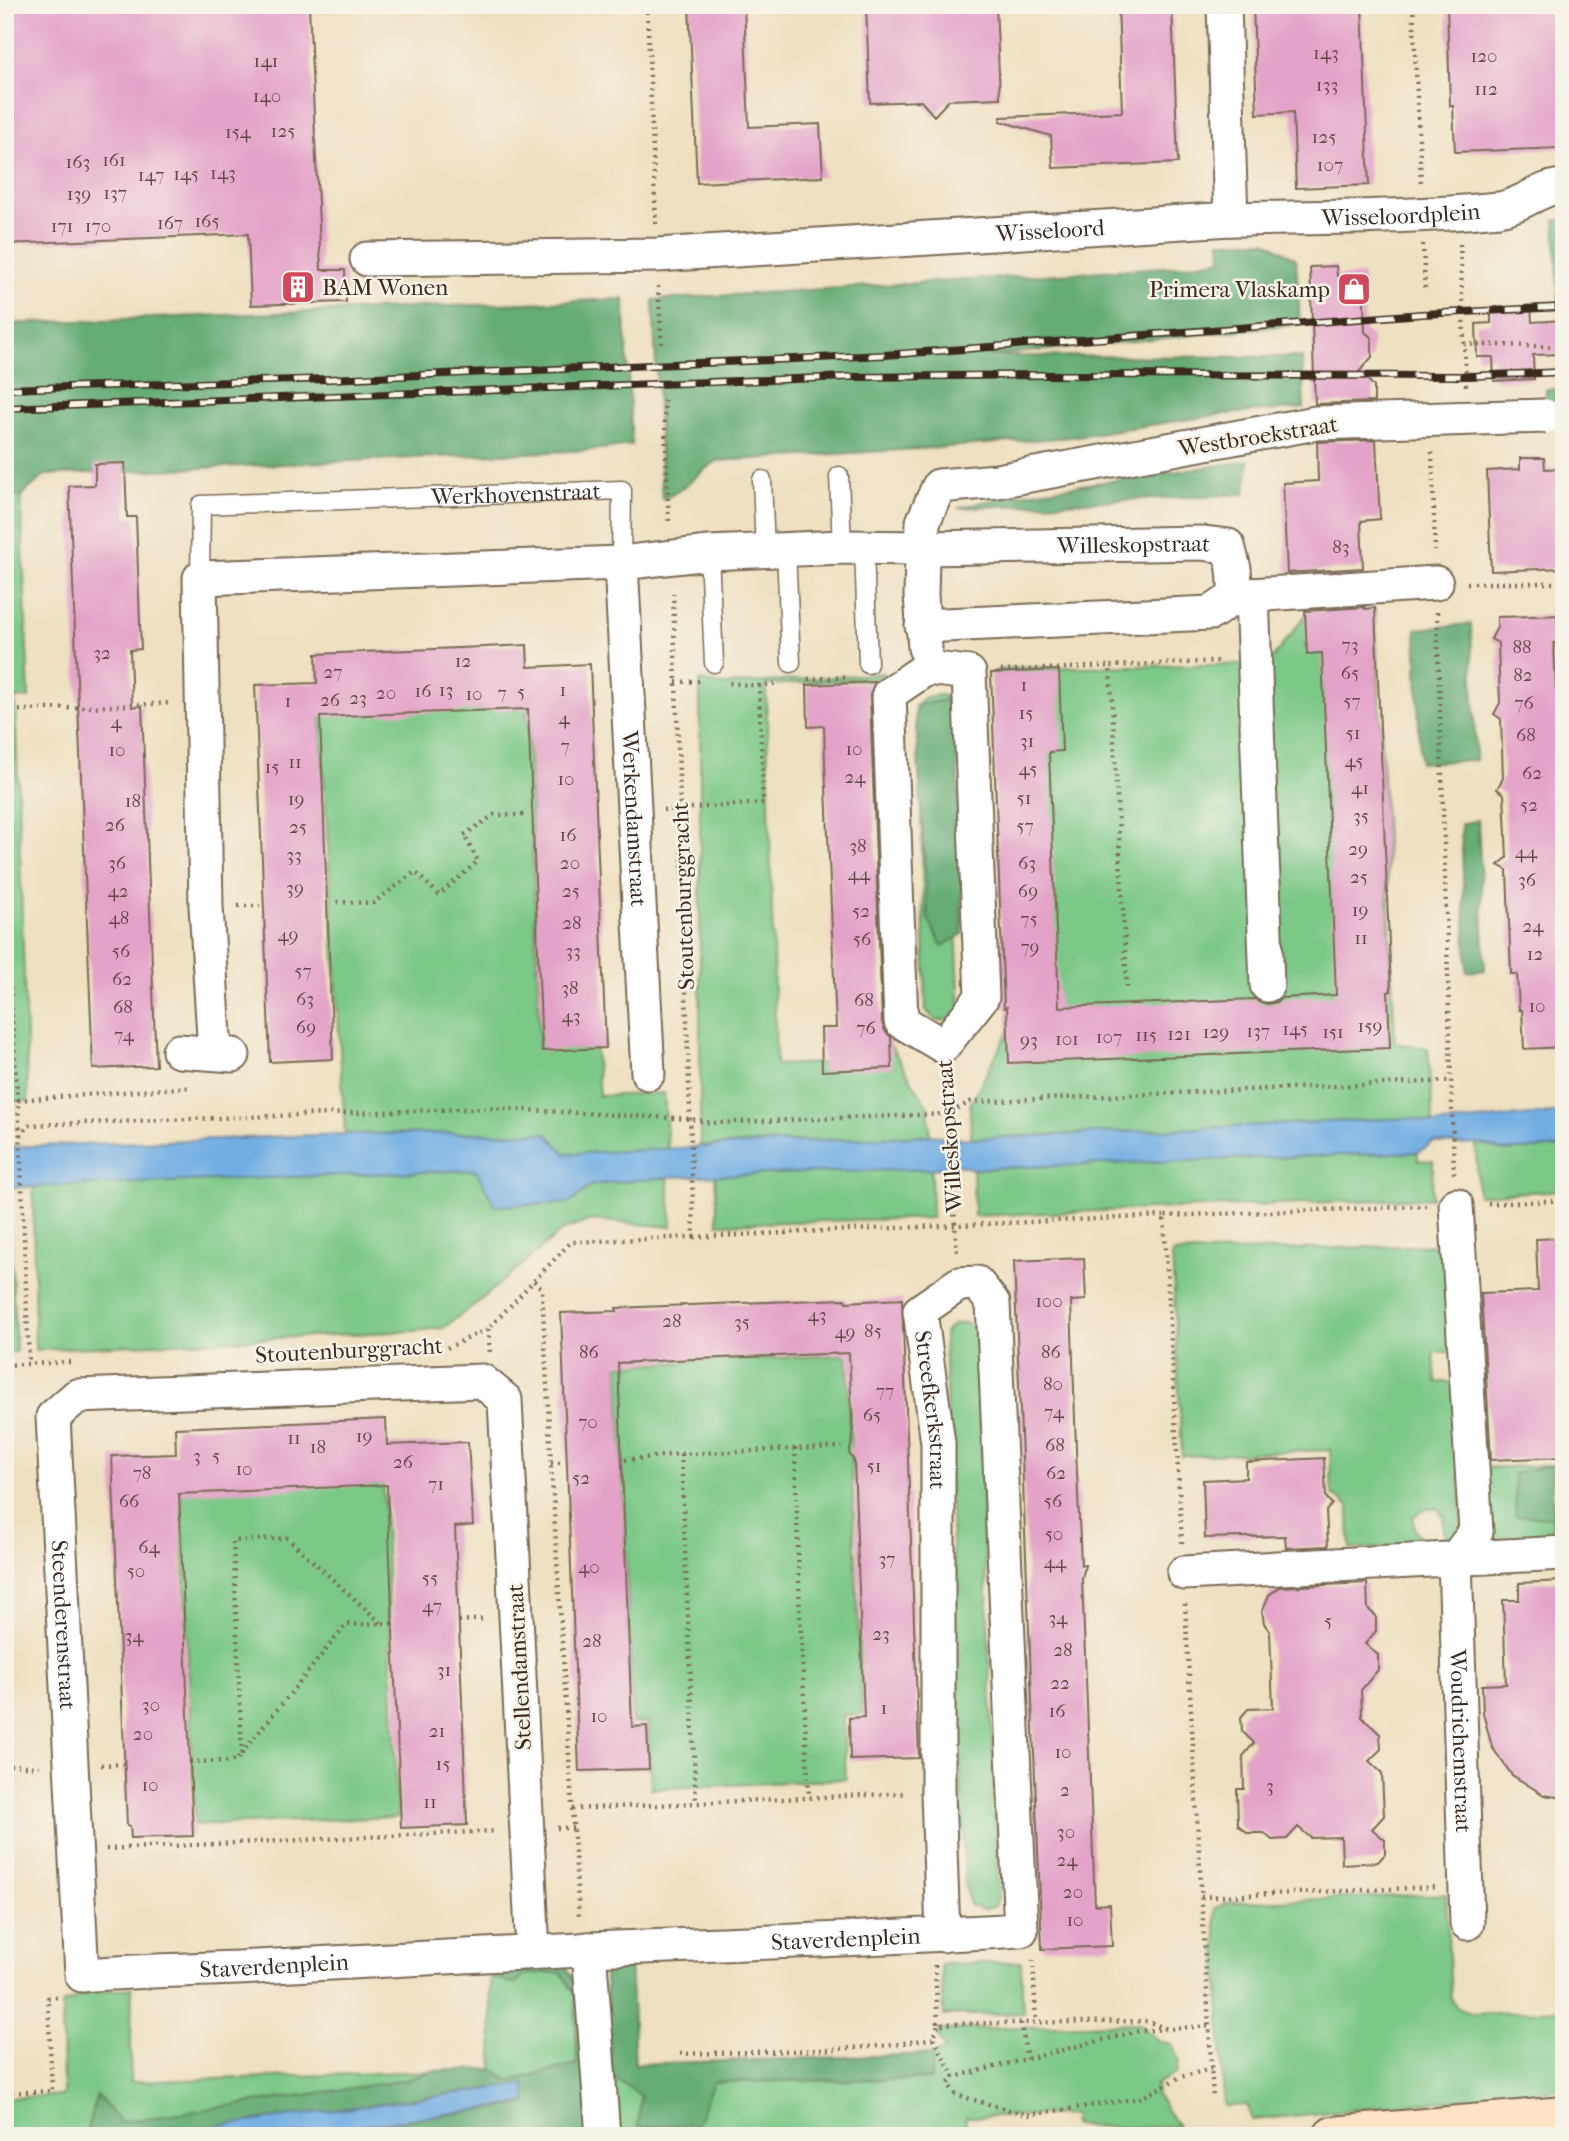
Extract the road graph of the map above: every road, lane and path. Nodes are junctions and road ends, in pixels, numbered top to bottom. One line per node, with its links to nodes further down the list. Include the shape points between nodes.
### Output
1 (647, 5): 8 (path)
2 (1224, 5): 7 (street)
3 (1413, 5): 6 (path)
4 (1564, 186): 5 (street, Wisseloordplein, via 1503,208)
5 (1459, 211): 6 (street, Wisseloordplein); 11 (path)
6 (1422, 213): 7 (street, Wisseloordplein); 10 (path)
7 (1231, 219): 8 (street, Wisseloord)
8 (657, 254): 9 (street, Wisseloord); 12 (path)
9 (367, 259)
10 (1425, 290)
11 (1464, 344): 13 (path); 14 (path)
12 (662, 346)
13 (1564, 347)
14 (1466, 392)
15 (664, 400): 26 (path, Stoutenburggracht)
16 (1555, 416): 23 (street, Westbroekstraat, bridge, via 1316,423 997,481 939,486 923,522)
17 (1432, 447): 19 (path)
18 (1442, 453): 19 (path)
19 (1432, 460): 29 (path)
20 (839, 475): 22 (lane)
21 (762, 480): 24 (lane)
22 (853, 547): 23 (street, Willeskopstraat); 24 (street, Willeskopstraat); 35 (lane)
23 (922, 548): 31 (street, Willeskopstraat, via 1228,546); 32 (street)
24 (776, 550): 25 (street, Willeskopstraat); 38 (lane)
25 (709, 553): 26 (street, Willeskopstraat); 34 (lane)
26 (670, 556): 27 (street); 41 (path, Stoutenburggracht)
27 (621, 563): 28 (street); 28 (lane, Werkhovenstraat, via 622,490 201,505); 46 (street, Werkendamstraat)
28 (200, 578): 43 (street, Werkhovenstraat)
29 (1436, 583): 30 (path); 31 (street); 56 (path)
30 (1564, 583)
31 (1244, 596): 32 (street, via 1211,613); 33 (street)
32 (922, 626): 37 (street)
33 (1255, 660): 36 (path); 50 (street)
34 (714, 663)
35 (868, 664): 38 (path, via 871,676)
36 (1110, 666): 39 (path); 51 (path)
37 (927, 668): 39 (street); 52 (street, Willeskopstraat, via 889,694 901,1021)
38 (794, 671)
39 (969, 673): 52 (street, Willeskopstraat, via 982,997)
40 (702, 681): 41 (path)
41 (676, 682): 45 (path, Stoutenburggracht)
42 (726, 682): 45 (path, via 759,687 763,803)
43 (202, 701): 44 (path); 54 (street, Werkhovenstraat, via 206,906)
44 (5, 711)
45 (680, 809): 46 (path); 59 (path, Stoutenburggracht)
46 (634, 812): 55 (street, Werkendamstraat)
47 (528, 815): 48 (path, via 494,815 464,835 478,861 439,895 415,872 373,904)
48 (337, 902)
49 (5, 910): 57 (path)
50 (1267, 985)
51 (1127, 987)
52 (943, 1045): 58 (path, Willeskopstraat)
53 (179, 1051): 54 (street)
54 (224, 1054): 57 (path, via 207,1086)
55 (648, 1073)
56 (1450, 1081): 58 (path, via 970,1102); 62 (path)
57 (18, 1100): 60 (path)
58 (947, 1114): 59 (path, via 712,1123); 64 (path, Willeskopstraat)
59 (691, 1119): 60 (path, via 489,1108 29,1125); 65 (path, Stoutenburggracht)
60 (20, 1136): 69 (path)
61 (1564, 1200): 62 (path, Stoutenburggracht)
62 (1456, 1205): 63 (path, Stoutenburggracht); 80 (street, via 1476,1532)
63 (1164, 1216): 64 (path, Stoutenburggracht); 81 (path)
64 (955, 1226): 65 (path, Stoutenburggracht)
65 (694, 1237): 66 (path, Stoutenburggracht, via 571,1242)
66 (534, 1281): 67 (path, Stoutenburggracht, via 488,1329); 77 (path, via 542,1289)
67 (445, 1349)
68 (83, 1362): 69 (path)
69 (29, 1364): 70 (path)
70 (5, 1365)
71 (492, 1388): 72 (street, Stoutenburggracht, via 482,1381 76,1395); 91 (street, Stellendamstraat, via 505,1400)
72 (68, 1405): 92 (street, Steenderenstraat, via 53,1417)
73 (842, 1447): 74 (path)
74 (795, 1448): 75 (path); 87 (path)
75 (681, 1454): 76 (path); 88 (path)
76 (625, 1460)
77 (551, 1463): 78 (path); 89 (path)
78 (563, 1463)
79 (1564, 1553): 80 (street)
80 (1455, 1559): 81 (street); 93 (street, Woudrichemstraat)
81 (1184, 1573): 94 (path)
82 (382, 1623): 83 (path); 84 (path, via 346,1625); 84 (path, via 287,1538 233,1541)
83 (393, 1623)
84 (242, 1753): 85 (path, via 236,1761)
85 (190, 1762)
86 (938, 1792): 87 (path); 96 (street, Streefkerkstraat, via 937,1443 920,1311 959,1284 976,1283 993,1303); 97 (street, Streefkerkstraat)
87 (809, 1798): 88 (path)
88 (696, 1803): 89 (path)
89 (572, 1809): 90 (path)
90 (573, 1828): 91 (path); 98 (path)
91 (527, 1830): 92 (path); 99 (street, Stellendamstraat)
92 (75, 1851): 100 (street)
93 (1466, 1886): 94 (path); 95 (street, Woudrichemstraat)
94 (1201, 1897): 104 (path)
95 (1467, 1923)
96 (1021, 1930): 97 (street, Staverdenplein); 101 (path, via 1033,1953)
97 (943, 1935): 98 (street, Staverdenplein); 103 (path, via 934,1953)
98 (584, 1950): 99 (street, Staverdenplein); 115 (street)
99 (533, 1952): 100 (street, Staverdenplein)
100 (82, 1975): 111 (path, via 72,1995 48,1998 52,2091)
101 (1036, 2022): 102 (path); 105 (path, via 1147,2021)
102 (1021, 2023): 103 (path); 108 (path)
103 (938, 2024): 106 (path)
104 (1208, 2026): 105 (path); 109 (path)
105 (1167, 2029): 108 (path, via 1139,2031)
106 (934, 2038): 107 (path, via 846,2048); 110 (path)
107 (680, 2054)
108 (1027, 2059): 110 (path)
109 (1211, 2069): 110 (path, via 1180,2077 1141,2098 1027,2115 956,2094 948,2084); 112 (path)
110 (954, 2077)
111 (5, 2094)
112 (1213, 2098)
113 (1564, 2116): 114 (street)
114 (1483, 2129): 116 (street)
115 (603, 2136)
116 (1333, 2136)

